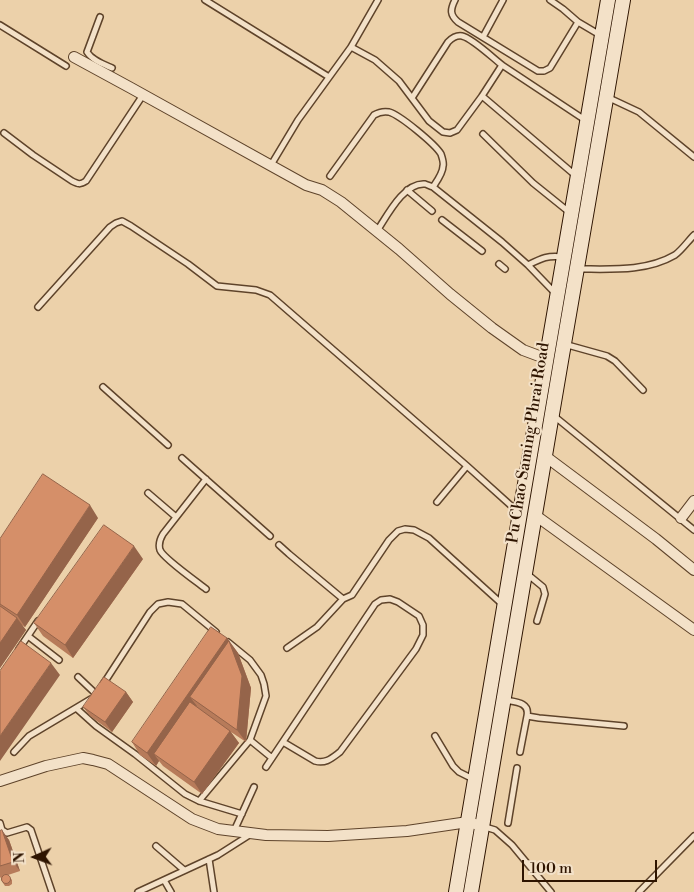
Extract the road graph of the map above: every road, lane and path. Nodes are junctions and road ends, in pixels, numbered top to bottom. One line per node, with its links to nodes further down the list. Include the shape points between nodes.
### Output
1 (205, 0): 19 (lane)
2 (378, 0): 13 (lane)
3 (455, 0): 11 (lane, via 452,17)
4 (503, 0): 11 (lane)
5 (550, 0): 9 (lane)
6 (607, 0): 12 (main road, Pu Chao Saming Phrai Road)
7 (623, 0): 22 (main road, Pu Chao Saming Phrai Road)
8 (100, 17): 14 (lane)
9 (578, 22): 11 (lane, via 550,68 544,71); 12 (lane)
10 (0, 25): 17 (lane)
11 (483, 37)
12 (602, 37): 24 (main road, Pu Chao Saming Phrai Road)
13 (351, 46): 19 (lane); 23 (lane, via 375,60 400,81)
14 (87, 52): 15 (lane); 18 (lane, via 93,59)
15 (78, 58): 20 (street)
16 (502, 65): 21 (lane); 23 (lane, via 469,39 453,37); 24 (lane)
17 (66, 66)
18 (112, 68)
19 (329, 77): 28 (lane)
20 (143, 94): 25 (lane, via 82,184 72,181); 28 (street)
21 (482, 96): 23 (lane, via 457,130 450,133 429,121); 30 (lane)
22 (606, 97): 27 (lane, via 639,112); 34 (main road, Pu Chao Saming Phrai Road)
23 (412, 98)
24 (588, 121): 30 (main road, Pu Chao Saming Phrai Road)
25 (4, 133)
26 (482, 134): 34 (lane, via 534,183)
27 (694, 157)
28 (271, 165): 36 (street, via 306,185 322,190)
29 (330, 176): 31 (lane, via 374,115 380,111 390,112 431,143 442,156 444,167)
30 (578, 178): 34 (main road, Pu Chao Saming Phrai Road)
31 (433, 187): 32 (lane, via 424,184); 41 (lane)
32 (407, 190): 33 (lane); 36 (lane)
33 (432, 211)
34 (577, 212): 39 (main road, Pu Chao Saming Phrai Road); 43 (main road, Pu Chao Saming Phrai Road)
35 (442, 220): 38 (lane)
36 (377, 231): 47 (street, via 492,328 523,350)
37 (694, 235): 43 (lane, via 676,254 655,264 618,269)
38 (482, 251)
39 (564, 258): 41 (lane, via 552,256); 44 (main road, Pu Chao Saming Phrai Road)
40 (498, 264): 42 (lane)
41 (528, 265): 44 (lane)
42 (505, 268)
43 (577, 269): 46 (main road, Pu Chao Saming Phrai Road)
44 (557, 295): 47 (main road, Pu Chao Saming Phrai Road)
45 (38, 306): 54 (lane, via 110,228 122,221 217,286 256,290 270,295)
46 (564, 344): 47 (main road, Pu Chao Saming Phrai Road); 49 (lane, via 607,356)
47 (554, 360): 50 (main road, Pu Chao Saming Phrai Road); 59 (main road, Pu Chao Saming Phrai Road)
48 (103, 387): 51 (lane)
49 (643, 390)
50 (552, 414): 52 (main road, Pu Chao Saming Phrai Road); 62 (lane)
51 (168, 445)
52 (545, 456): 60 (main road, Pu Chao Saming Phrai Road); 66 (street)
53 (182, 458): 55 (lane)
54 (467, 466): 58 (lane); 59 (lane)
55 (206, 480): 61 (lane); 64 (lane)
56 (148, 493): 61 (lane)
57 (694, 501): 62 (street)
58 (437, 502)
59 (520, 513): 70 (main road, Pu Chao Saming Phrai Road)
60 (535, 515): 67 (main road, Pu Chao Saming Phrai Road); 74 (street)
61 (176, 517): 68 (lane, via 159,542 160,550)
62 (680, 518): 63 (lane)
63 (693, 527)
64 (270, 536)
65 (279, 545): 69 (lane)
66 (694, 570)
67 (526, 572): 72 (lane, via 543,587 545,594); 82 (main road, Pu Chao Saming Phrai Road)
68 (206, 590)
69 (343, 599): 70 (lane, via 352,595 389,540 405,529 428,538); 77 (lane, via 317,627)
70 (504, 606): 96 (main road, Pu Chao Saming Phrai Road)
71 (44, 612): 75 (lane)
72 (538, 621)
73 (214, 630): 76 (lane); 81 (lane, via 182,604 158,604); 87 (lane, via 250,660 264,684 266,696)
74 (694, 630)
75 (28, 636): 78 (lane); 79 (lane)
76 (209, 639)
77 (287, 648)
78 (17, 652)
79 (59, 660)
80 (78, 677): 81 (lane)
81 (96, 694): 83 (lane)
82 (504, 699): 84 (lane, via 524,705); 104 (main road, Pu Chao Saming Phrai Road)
83 (76, 708): 90 (lane, via 29,736); 92 (lane)
84 (527, 716): 85 (lane); 91 (lane)
85 (624, 726)
86 (434, 736): 96 (lane, via 453,766)
87 (250, 740): 93 (lane); 99 (lane)
88 (283, 742): 88 (lane, via 375,604 390,599 419,616 423,635 416,649 340,752 321,763); 93 (lane)
89 (141, 746): 92 (lane)
90 (14, 752)
91 (520, 752)
92 (135, 754): 99 (lane, via 185,794)
93 (272, 758): 94 (lane)
94 (266, 767)
95 (517, 768): 103 (lane)
96 (475, 780): 101 (main road, Pu Chao Saming Phrai Road)
97 (0, 781): 105 (street, via 67,761 94,760 108,764 192,819)
98 (254, 787): 100 (lane)
99 (199, 801): 100 (lane)
100 (242, 814): 105 (lane)
101 (468, 822): 104 (street); 106 (street, via 407,831 328,836); 116 (main road, Pu Chao Saming Phrai Road)
102 (0, 823): 112 (lane, via 7,833 27,827 32,830)
103 (508, 823)
104 (482, 826): 117 (main road, Pu Chao Saming Phrai Road); 118 (lane, via 495,830 512,845)
105 (234, 831): 106 (street)
106 (253, 833): 109 (lane)
107 (694, 836): 119 (lane)
108 (156, 846): 110 (lane)
109 (209, 859): 110 (lane); 115 (lane)
110 (184, 870): 111 (lane)
111 (164, 880): 113 (lane); 114 (lane)
112 (52, 892)
113 (138, 892)
114 (171, 892)
115 (214, 892)
116 (456, 892)
117 (471, 892)
118 (551, 892)
119 (639, 892)

